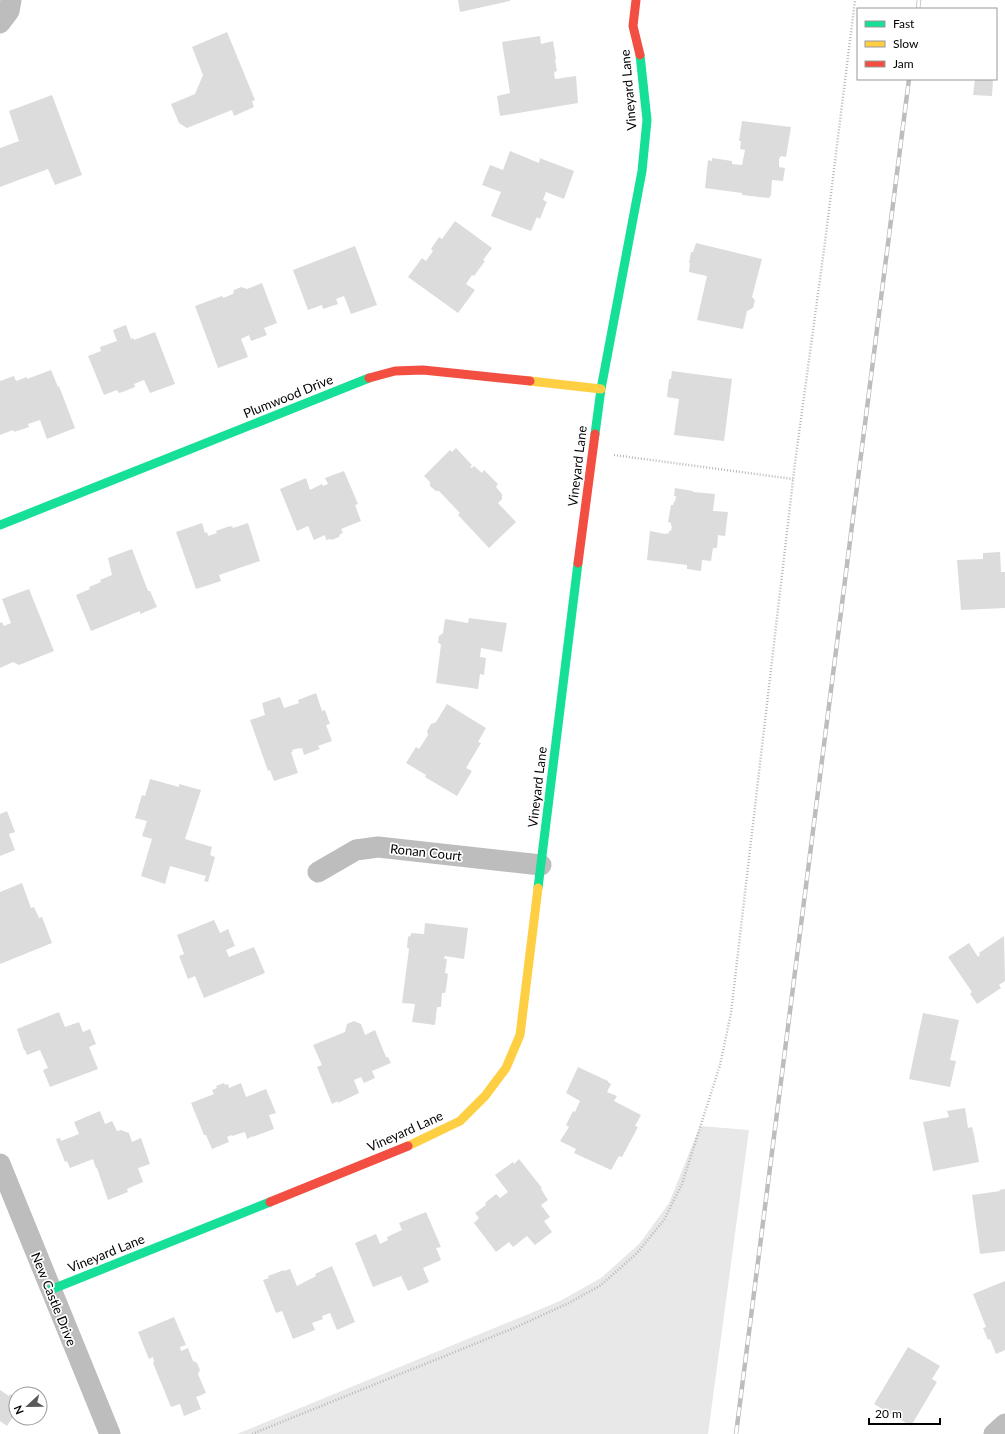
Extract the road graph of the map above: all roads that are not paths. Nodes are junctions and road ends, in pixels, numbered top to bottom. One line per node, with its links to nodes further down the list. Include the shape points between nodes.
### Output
1 (11, 0): 3 (street, via 9,11)
2 (636, 0): 4 (street, Vineyard Lane, via 633,26 639,49 647,120 642,171)
3 (0, 23)
4 (601, 390): 5 (street, Plumwood Drive, via 423,370 395,371 369,378); 6 (street, Vineyard Lane)
5 (0, 525)
6 (541, 865): 7 (street, Ronan Court, via 378,847 356,850); 9 (street, Vineyard Lane, via 520,1036 506,1068 485,1096 460,1120 421,1141)
7 (318, 872)
8 (0, 1164): 9 (street, New Castle Drive)
9 (50, 1290): 11 (street, New Castle Drive)
10 (1005, 1424): 12 (street)
11 (110, 1434)
12 (994, 1434)

